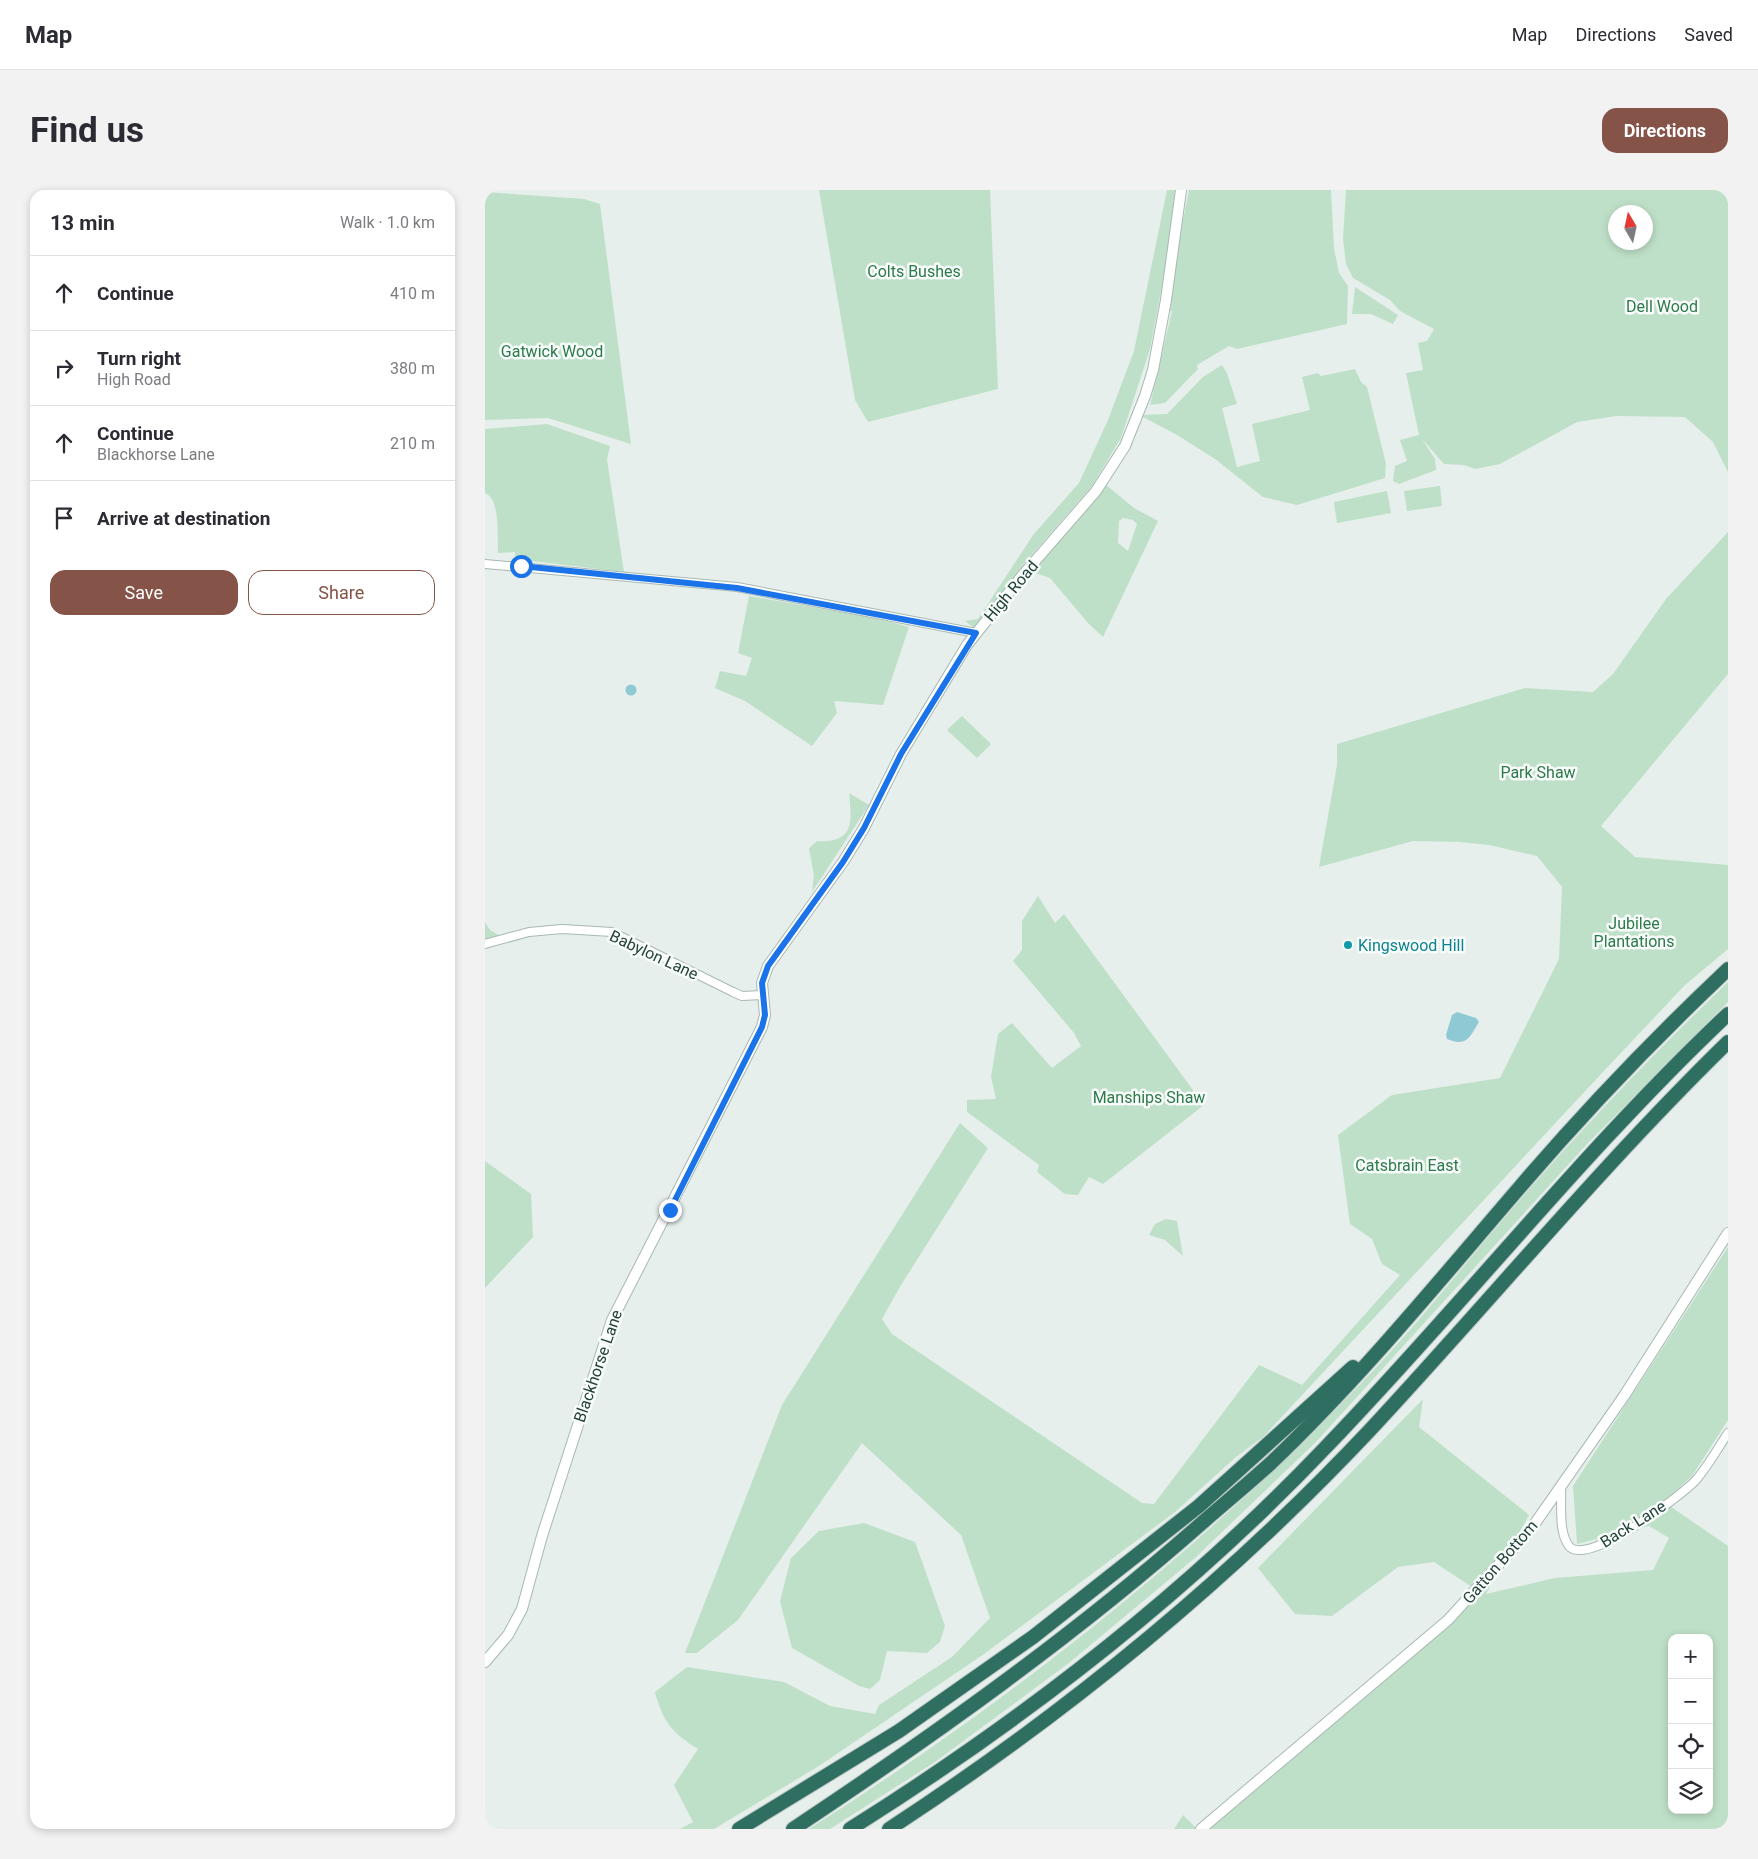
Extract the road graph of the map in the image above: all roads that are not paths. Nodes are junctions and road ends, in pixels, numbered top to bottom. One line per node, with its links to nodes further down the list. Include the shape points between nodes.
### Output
1 (1181, 190): 3 (street, High Road, via 1153,370 1125,446 1096,491)
2 (485, 564): 3 (street, via 737,588)
3 (976, 633): 6 (street, High Road, via 901,754 843,862 768,966)
4 (485, 944): 6 (street, Babylon Lane, via 529,932 563,929 612,932 733,992 743,996)
5 (1728, 969): 10 (highway, via 1596,1102)
6 (762, 995): 13 (street, Blackhorse Lane, via 765,1015 757,1040 612,1320 542,1536 522,1609 508,1635)
7 (1728, 1014): 16 (highway, via 1605,1139 1325,1449 1238,1534 1183,1584 1047,1695 922,1784)
8 (1728, 1042): 17 (highway, via 1669,1100 1369,1431 1253,1546 1181,1612 1071,1701)
9 (1728, 1233): 12 (street, Gatton Bottom, via 1624,1396)
10 (1408, 1319): 14 (highway, via 1199,1506 1033,1637 899,1731); 15 (highway, via 1270,1464 1133,1584 902,1756)
11 (1728, 1433): 12 (street, Back Lane, via 1695,1480 1639,1524 1590,1550 1577,1551 1569,1547 1563,1530)
12 (1561, 1486): 18 (street, Gatton Bottom, via 1531,1529 1448,1620)
13 (485, 1662)
14 (739, 1829)
15 (793, 1829)
16 (850, 1829)
17 (889, 1829)
18 (1201, 1829)

